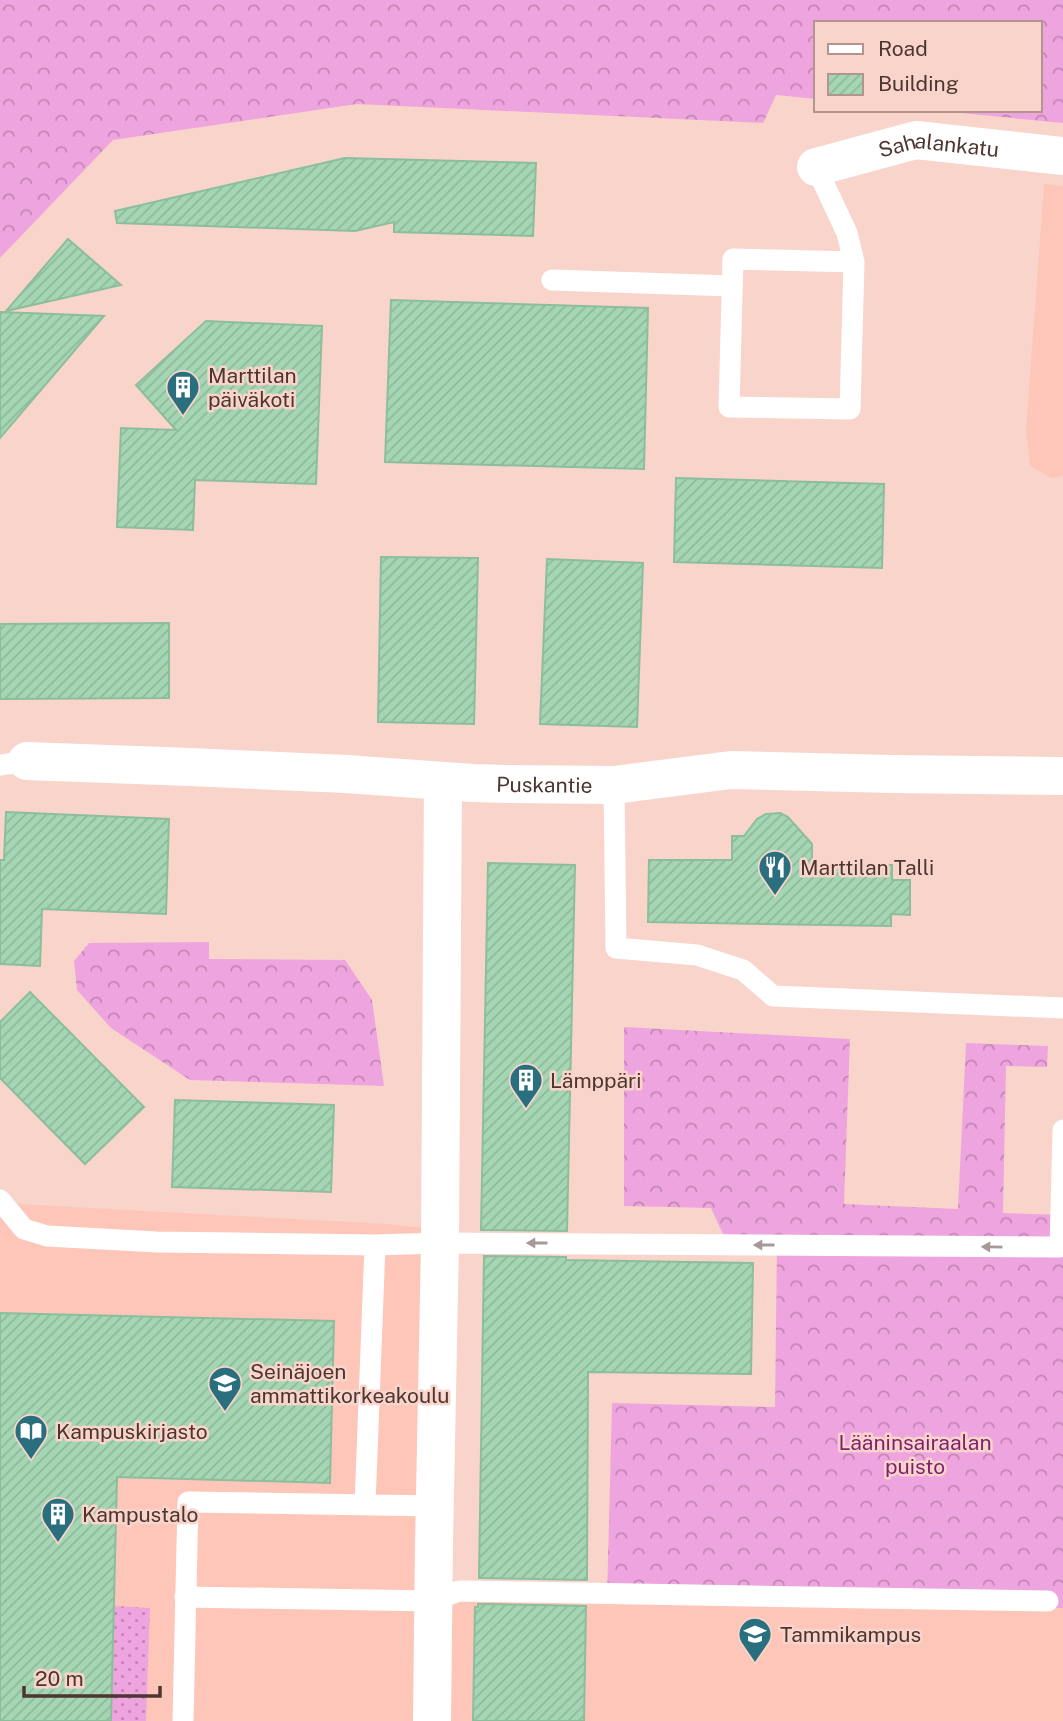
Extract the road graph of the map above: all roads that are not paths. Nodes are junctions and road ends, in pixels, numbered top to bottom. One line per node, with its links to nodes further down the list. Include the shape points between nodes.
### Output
1 (1063, 156): 2 (street, Sahalankatu, via 916,140)
2 (816, 167): 3 (lane, via 847,233)
3 (853, 262): 5 (lane, via 733,259); 5 (lane, via 850,409 729,407)
4 (552, 280): 5 (lane)
5 (732, 286)
6 (13, 763): 8 (street, Puskantie)
7 (1063, 776): 9 (street, Puskantie, via 731,770)
8 (443, 781): 9 (street, Puskantie); 13 (street)
9 (614, 785): 10 (lane, via 616,948 697,955 743,970 773,996)
10 (1063, 1008)
11 (1063, 1130): 13 (lane, one-way to 13, via 1060,1247)
12 (0, 1200): 14 (lane, via 24,1229 47,1236)
13 (440, 1242): 14 (lane); 16 (street)
14 (375, 1245): 15 (lane)
15 (365, 1505): 16 (lane); 17 (lane, via 188,1502)
16 (434, 1507): 18 (street)
17 (185, 1597): 18 (lane); 20 (lane)
18 (433, 1601): 19 (lane, via 459,1591); 21 (street)
19 (1048, 1601)
20 (183, 1721)
21 (432, 1721)

